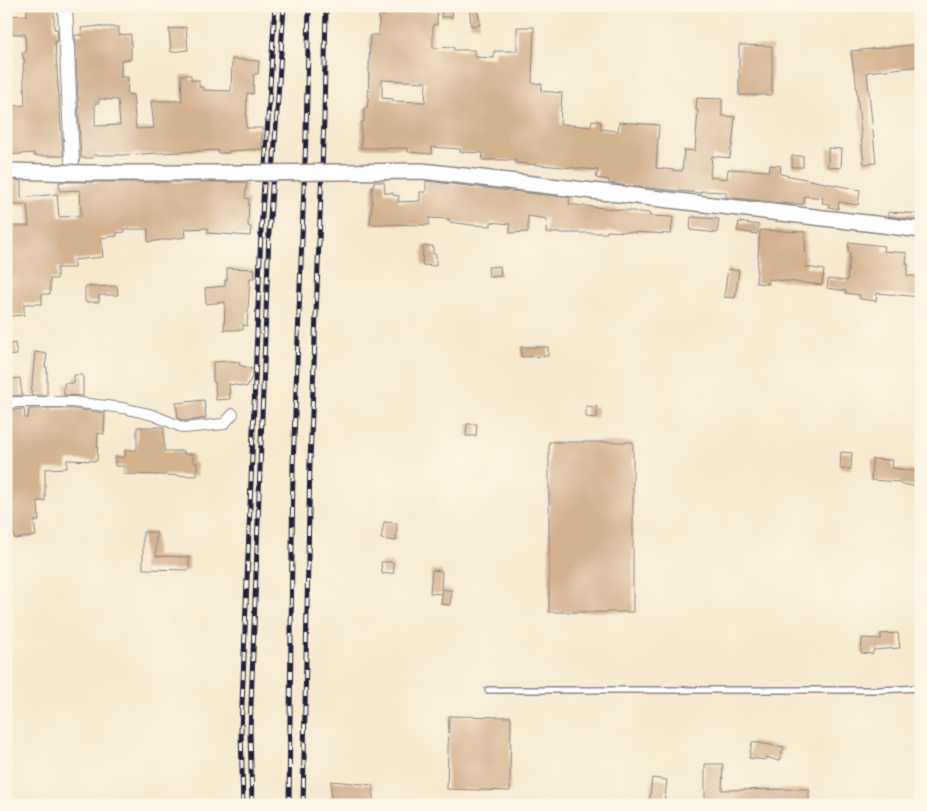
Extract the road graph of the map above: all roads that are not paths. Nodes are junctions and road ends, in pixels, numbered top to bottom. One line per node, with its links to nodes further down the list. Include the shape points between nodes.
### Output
1 (65, 6): 2 (street)
2 (72, 161)
3 (6, 171): 4 (main road, bridge, via 422,171)
4 (921, 230)
5 (6, 403): 6 (street, via 90,403 144,413 184,428 224,424)
6 (233, 414)
7 (921, 688): 8 (lane)
8 (488, 690)

